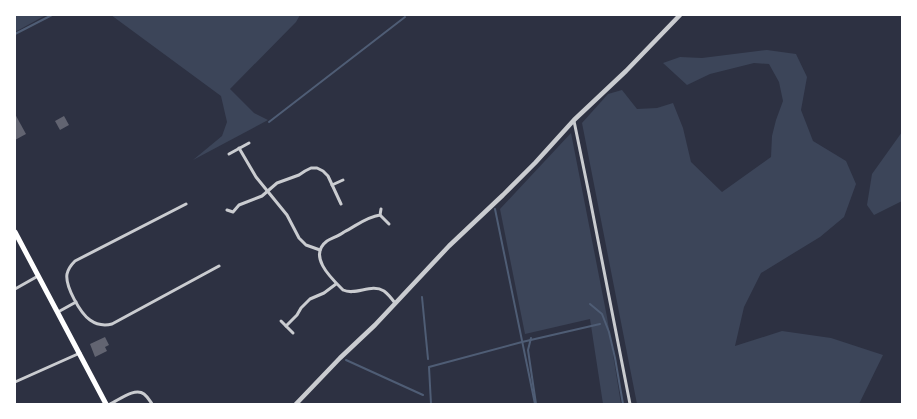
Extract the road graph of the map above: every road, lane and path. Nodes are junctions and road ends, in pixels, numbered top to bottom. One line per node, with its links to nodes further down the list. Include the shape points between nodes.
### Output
1 (680, 15): 2 (street)
2 (574, 120): 22 (street); 32 (street)
3 (249, 143): 4 (street)
4 (239, 148): 5 (street); 8 (street)
5 (229, 154)
6 (343, 180): 7 (street)
7 (332, 185): 8 (street, via 323,170 311,168); 10 (street)
8 (266, 191): 12 (street, via 262,196 239,205 235,214); 16 (street, via 306,246)
9 (186, 204): 21 (street, via 75,261 69,268 66,281)
10 (341, 204)
11 (381, 209): 13 (street)
12 (227, 210)
13 (380, 215): 14 (street); 16 (street, via 332,238)
14 (389, 224)
15 (15, 232): 18 (main road)
16 (320, 250): 19 (street, via 324,270)
17 (219, 266): 21 (street, via 112,324 104,326 90,320)
18 (38, 276): 20 (street); 23 (main road)
19 (336, 284): 22 (street, via 347,292 378,288); 25 (street, via 310,299)
20 (15, 289)
21 (76, 302): 23 (street)
22 (395, 303): 31 (street)
23 (58, 312): 27 (main road)
24 (281, 322): 25 (street)
25 (286, 326): 26 (street)
26 (293, 333)
27 (80, 353): 28 (street); 29 (main road)
28 (15, 382)
29 (108, 404): 30 (street, via 136,392 143,393)
30 (152, 404)
31 (296, 404)
32 (630, 404)

